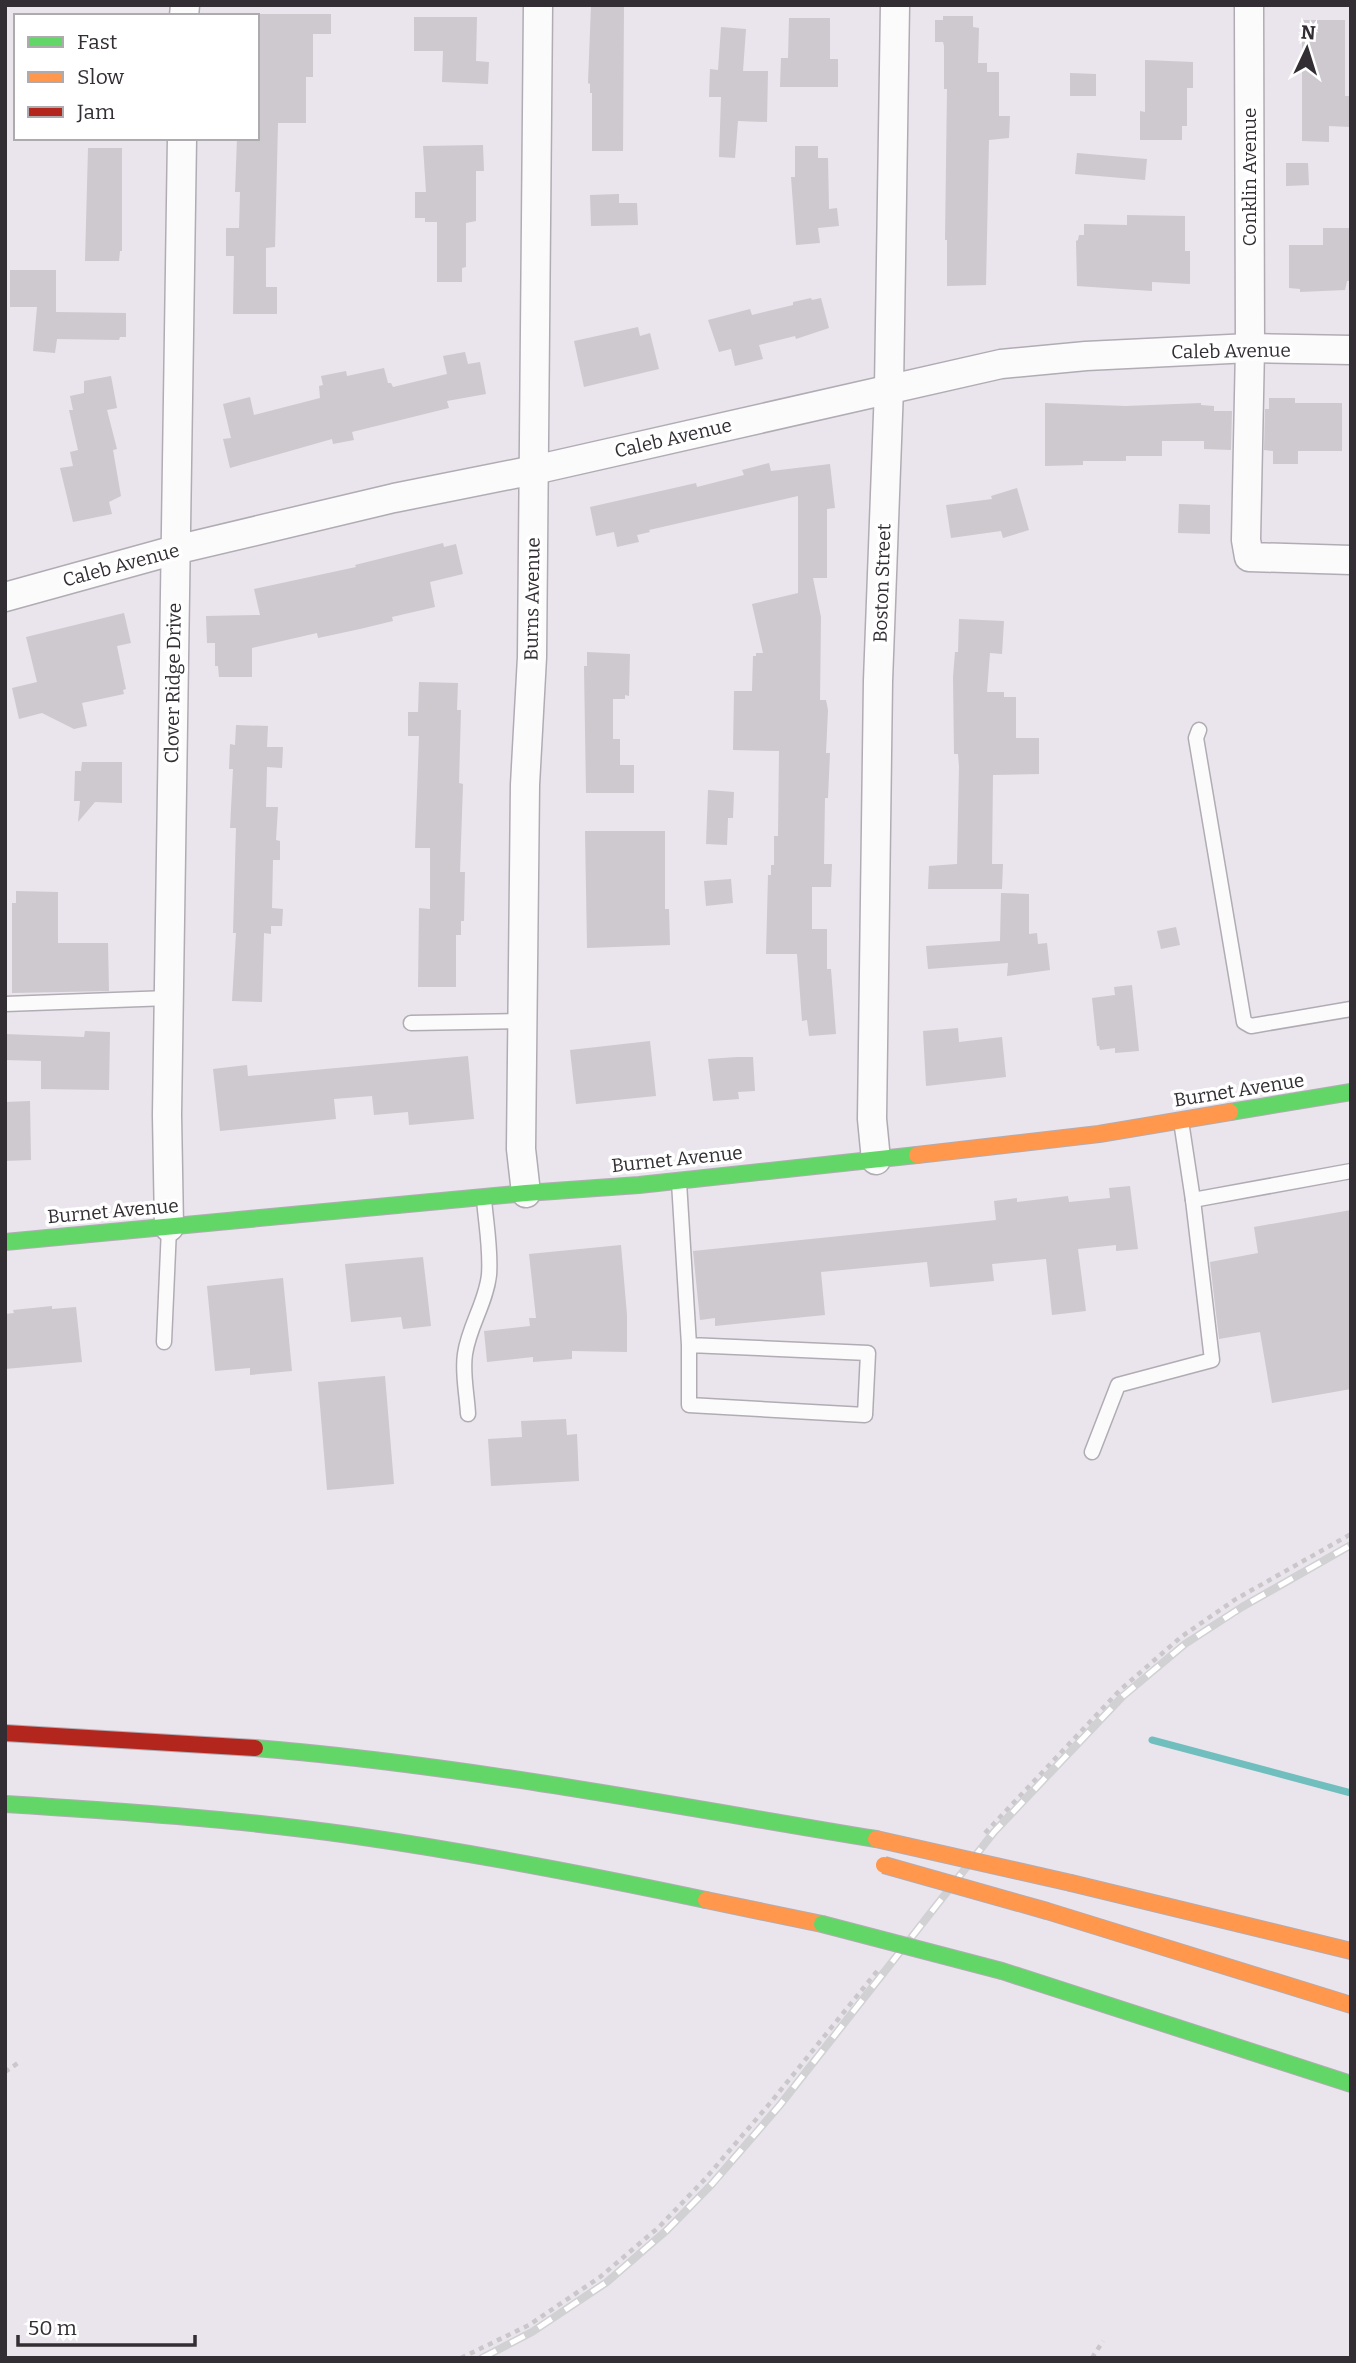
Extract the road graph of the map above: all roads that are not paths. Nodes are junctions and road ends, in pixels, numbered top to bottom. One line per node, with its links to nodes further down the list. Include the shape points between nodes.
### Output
1 (538, 5): 8 (street, Burns Avenue)
2 (895, 5): 7 (street, Boston Street)
3 (1249, 5): 5 (street, Conklin Avenue)
4 (182, 140): 9 (street, Clover Ridge Drive)
5 (1250, 348): 6 (street, Caleb Avenue); 7 (street, Caleb Avenue, via 1000,364); 10 (street, Conklin Avenue, via 1245,540 1249,557)
6 (1351, 351)
7 (889, 388): 8 (street, Caleb Avenue); 20 (street, Boston Street, via 878,681 872,1119)
8 (534, 470): 9 (street, Caleb Avenue); 16 (street, Burns Avenue)
9 (175, 550): 11 (street, Caleb Avenue); 13 (street, Clover Ridge Drive)
10 (1351, 560)
11 (5, 597)
12 (1199, 730): 15 (lane, via 1196,738 1244,1022 1251,1026)
13 (169, 998): 14 (lane); 26 (street, Clover Ridge Drive)
14 (5, 1003)
15 (1351, 1009)
16 (523, 1021): 17 (lane); 23 (street, Burns Avenue, via 521,1149)
17 (411, 1023)
18 (1351, 1092): 19 (main road, Burnet Avenue)
19 (1181, 1121): 20 (main road, Burnet Avenue); 25 (lane)
20 (876, 1160): 22 (main road, Burnet Avenue)
21 (1351, 1171): 25 (lane)
22 (679, 1181): 23 (main road, Burnet Avenue); 29 (lane)
23 (526, 1193): 24 (main road, Burnet Avenue)
24 (483, 1197): 26 (main road, Burnet Avenue); 30 (lane, via 489,1275 465,1354)
25 (1193, 1200): 31 (lane, via 1212,1360 1118,1385)
26 (169, 1227): 27 (main road, Burnet Avenue); 28 (lane)
27 (5, 1242)
28 (164, 1342)
29 (689, 1345): 29 (lane, via 688,1405 866,1415 868,1353)
30 (468, 1414)
31 (1092, 1452)
32 (5, 1732): 33 (main road, via 363,1759)
33 (637, 1800): 35 (main road); 37 (main road, bridge, via 876,1839)
34 (5, 1804): 39 (main road, bridge, via 144,1813 347,1835 550,1867 822,1924 1002,1971)
35 (793, 1841)
36 (870, 1862): 38 (main road, bridge)
37 (1351, 1951)
38 (1351, 2005)
39 (1351, 2084)

